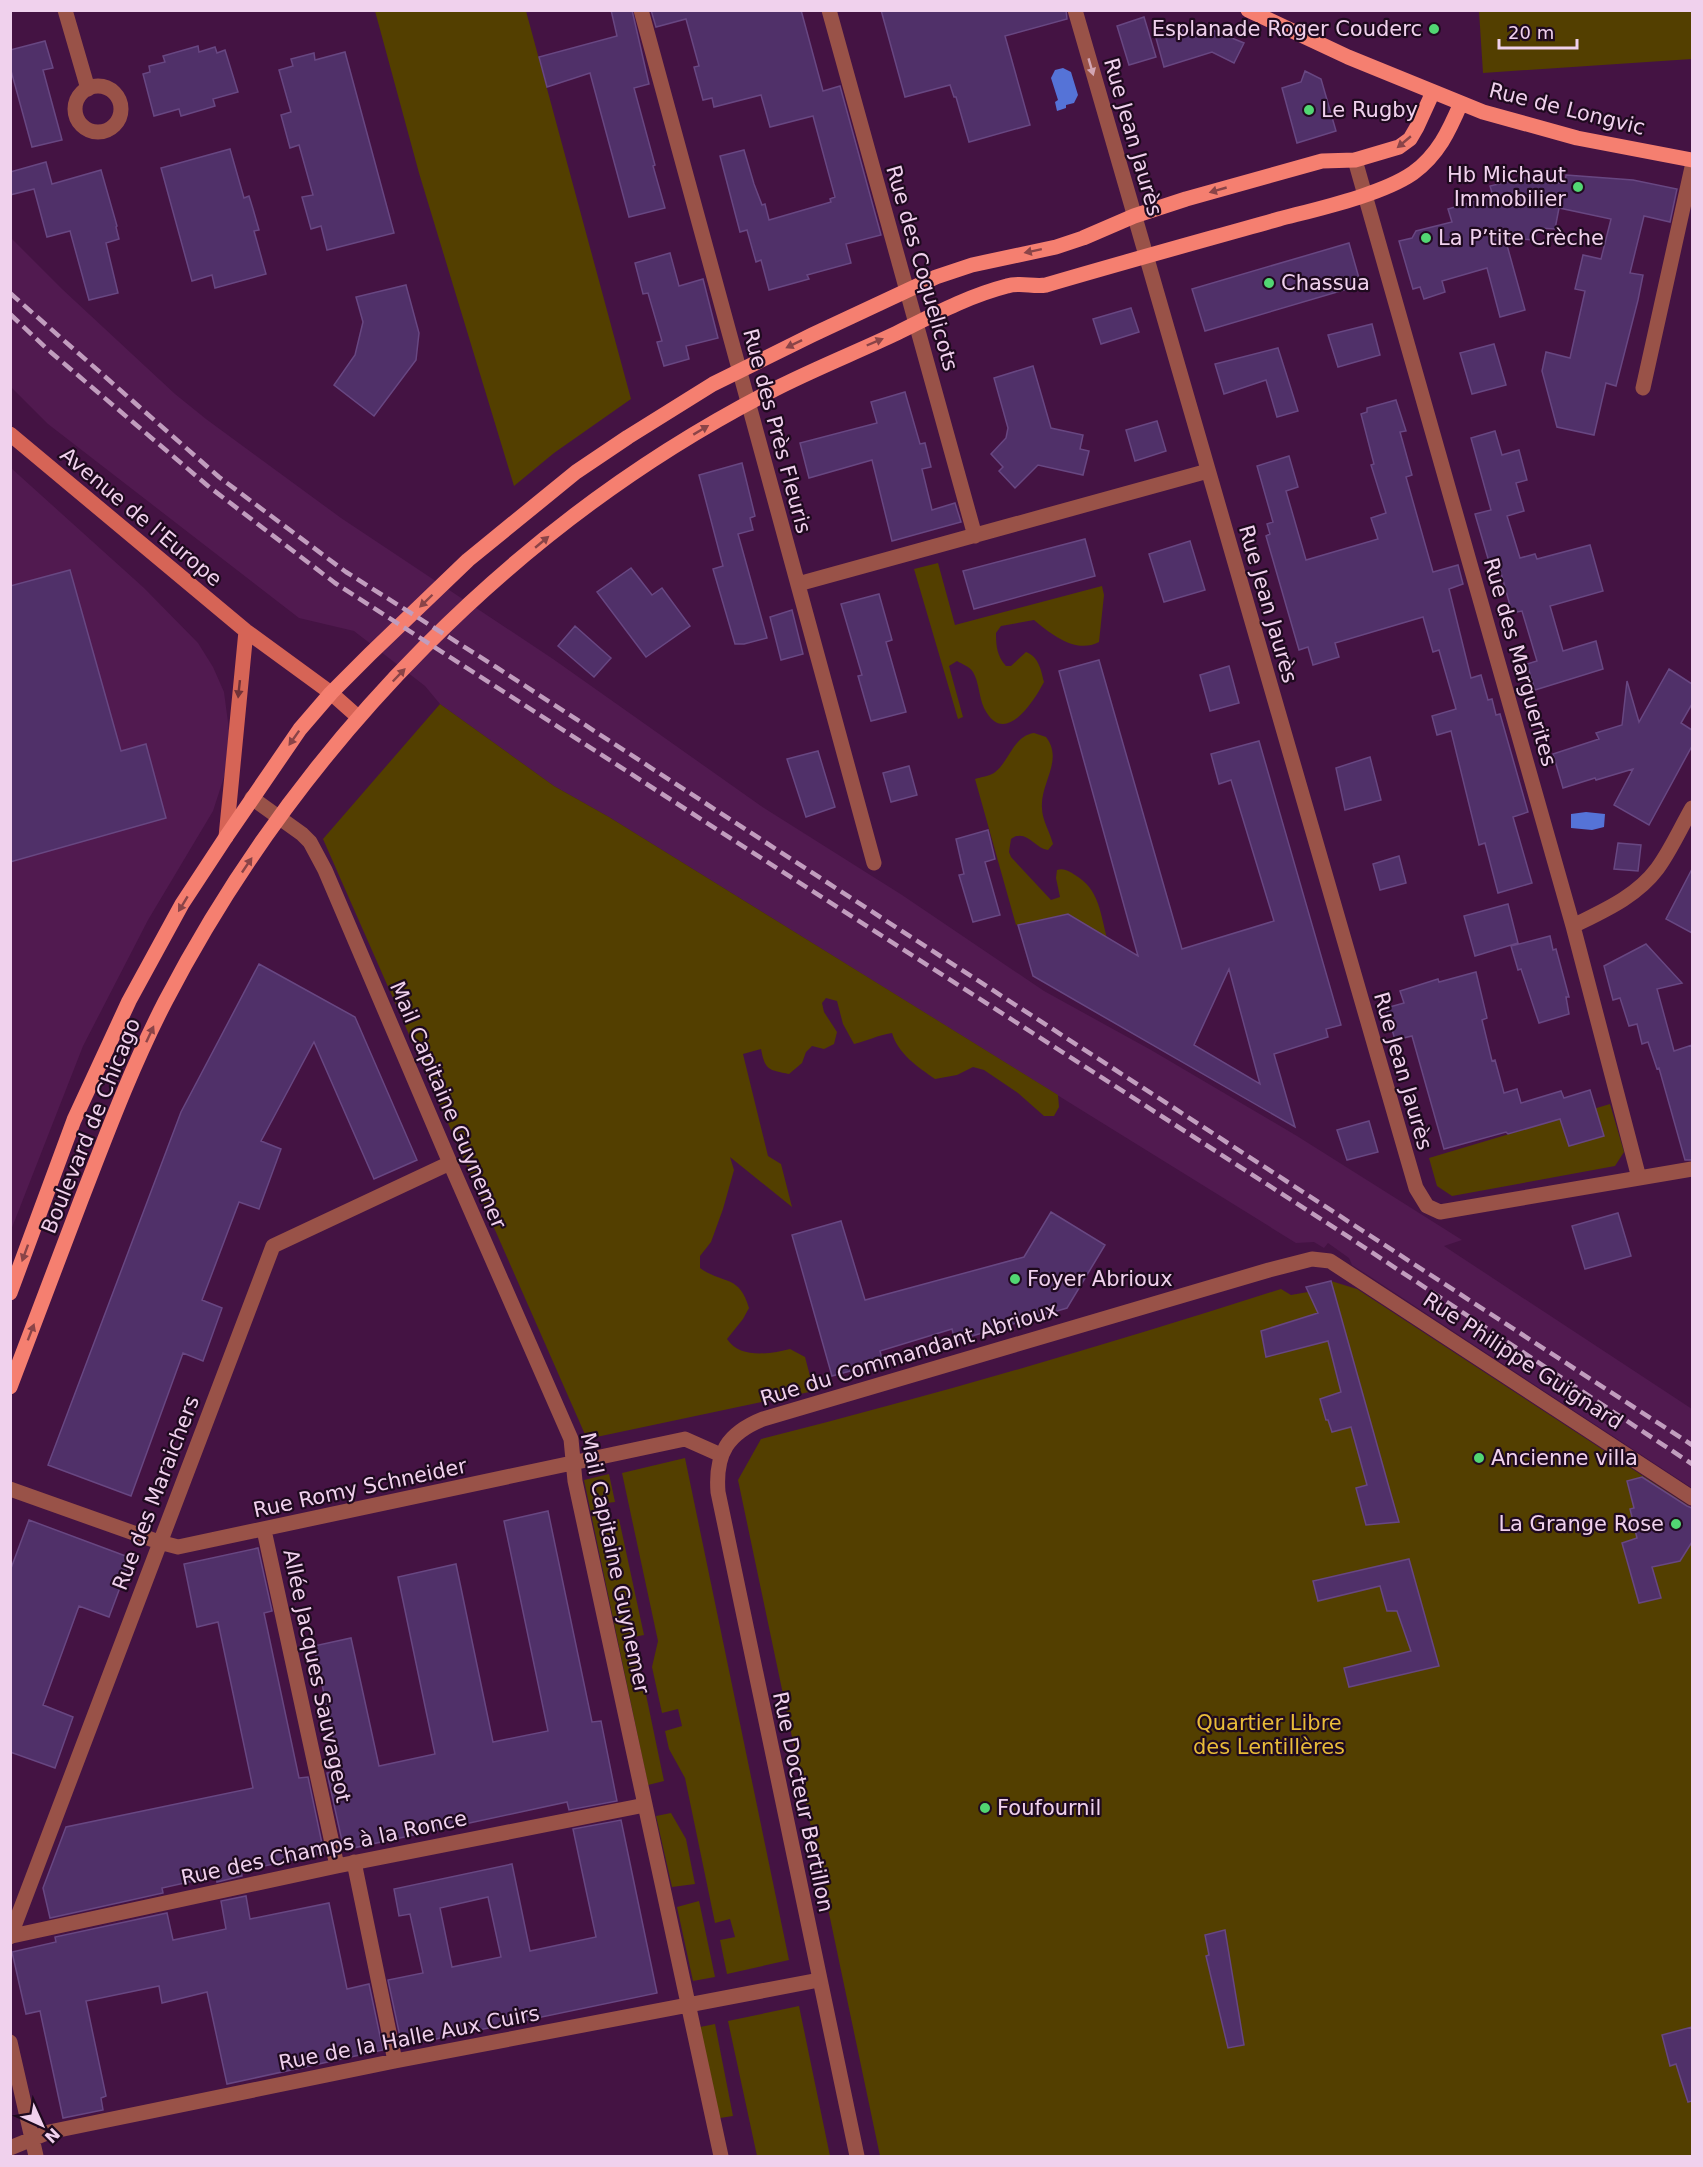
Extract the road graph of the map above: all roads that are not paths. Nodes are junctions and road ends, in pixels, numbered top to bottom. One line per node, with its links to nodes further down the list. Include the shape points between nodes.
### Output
1 (65, 10): 6 (street)
2 (640, 10): 17 (street, Rue des Près Fleuris)
3 (829, 10): 15 (street, Rue des Coquelicots)
4 (1075, 10): 13 (street, Rue Jean Jaurès, one-way to 13)
5 (1248, 10): 7 (main road, Rue de Longvic)
6 (88, 88)
7 (1433, 92): 8 (main road, Rue de Longvic); 9 (main road, Boulevard de Chicago, one-way to 9, via 1410,139 1400,147)
8 (1461, 103): 10 (main road, Rue de Longvic, via 1578,138); 12 (main road, Boulevard de Chicago, via 1444,140 1430,159 1406,177)
9 (1355, 160): 12 (street, Rue des Marguerites); 13 (main road, Boulevard de Chicago, one-way to 13, via 1322,161)
10 (1692, 160)
11 (1692, 167): 18 (street)
12 (1365, 194): 14 (main road, Boulevard de Chicago); 32 (street, Rue des Marguerites)
13 (1134, 216): 14 (street, Rue Jean Jaurès); 15 (main road, Boulevard de Chicago, one-way to 15, via 1056,247 936,277)
14 (1146, 256): 16 (main road, Boulevard de Chicago, via 1041,286 1009,285); 21 (street, Rue Jean Jaurès)
15 (907, 292): 16 (street, Rue des Coquelicots); 17 (main road, Boulevard de Chicago, one-way to 17)
16 (916, 323): 19 (main road, Boulevard de Chicago, one-way to 16); 22 (street, Rue des Coquelicots)
17 (739, 370): 19 (street, Rue des Près Fleuris); 25 (main road, Boulevard de Chicago, one-way to 25, via 628,437 529,509 468,560)
18 (1643, 388)
19 (748, 403): 23 (street, Rue des Près Fleuris); 26 (main road, Boulevard de Chicago, one-way to 19, via 483,591 562,525 661,455)
20 (10, 434): 24 (main road, Avenue de l'Europe)
21 (1208, 471): 22 (street); 35 (street, Rue Jean Jaurès, via 1416,1188 1427,1206 1440,1212)
22 (975, 536): 23 (street)
23 (798, 584): 31 (street, Rue des Près Fleuris)
24 (246, 631): 25 (main road, Avenue de l'Europe); 30 (main road, one-way to 30)
25 (331, 693): 26 (main road, Avenue de l'Europe); 27 (main road, Boulevard de Chicago, one-way to 27, via 300,729)
26 (358, 717): 29 (main road, Boulevard de Chicago)
27 (252, 798): 29 (street, Mail Capitaine Guynemer); 30 (main road, Boulevard de Chicago)
28 (1692, 808): 32 (street, via 1657,868 1642,885 1608,909)
29 (280, 816): 33 (street, Mail Capitaine Guynemer, via 310,842 325,870); 38 (main road, Boulevard de Chicago, one-way to 29, via 120,1096 165,1002 207,927)
30 (226, 837): 37 (main road, Boulevard de Chicago, one-way to 37, via 182,904 110,1040 74,1120)
31 (874, 863)
32 (1573, 926): 35 (street, Rue des Marguerites)
33 (450, 1163): 40 (street, Mail Capitaine Guynemer, via 571,1439); 44 (street, Rue des Maraichers, via 273,1246)
34 (1692, 1169): 35 (street)
35 (1639, 1178)
36 (1330, 1261): 39 (street, Rue du Commandant Abrioux, via 1312,1259 1269,1270 764,1419 735,1434); 42 (street, Rue Philippe Guignard)
37 (10, 1293)
38 (10, 1387)
39 (721, 1455): 40 (street, Rue Romy Schneider, via 685,1439); 49 (street, Rue Docteur Bertillon, via 718,1492)
40 (573, 1463): 43 (street, Rue Romy Schneider); 45 (street, Mail Capitaine Guynemer)
41 (10, 1489): 44 (street, Rue Romy Schneider)
42 (1692, 1497)
43 (264, 1530): 44 (street, Rue Romy Schneider, via 178,1547); 47 (street, Allée Jacques Sauvageot)
44 (159, 1542): 48 (street, Rue des Maraichers)
45 (645, 1805): 46 (street, Rue des Champs à la Ronce); 50 (street, Mail Capitaine Guynemer)
46 (354, 1862): 47 (street, Rue des Champs à la Ronce); 52 (street)
47 (337, 1866): 48 (street, Rue des Champs à la Ronce)
48 (11, 1936)
49 (819, 1980): 50 (street, Rue de la Halle Aux Cuirs); 57 (street, Rue Docteur Bertillon)
50 (688, 2005): 52 (street, Rue de la Halle Aux Cuirs); 56 (street, Mail Capitaine Guynemer)
51 (10, 2042): 53 (street)
52 (396, 2061): 53 (street, Rue de la Halle Aux Cuirs, via 49,2132)
53 (32, 2140): 54 (street, Rue de la Halle Aux Cuirs); 55 (street)
54 (10, 2148)
55 (36, 2157)
56 (720, 2157)
57 (857, 2157)

